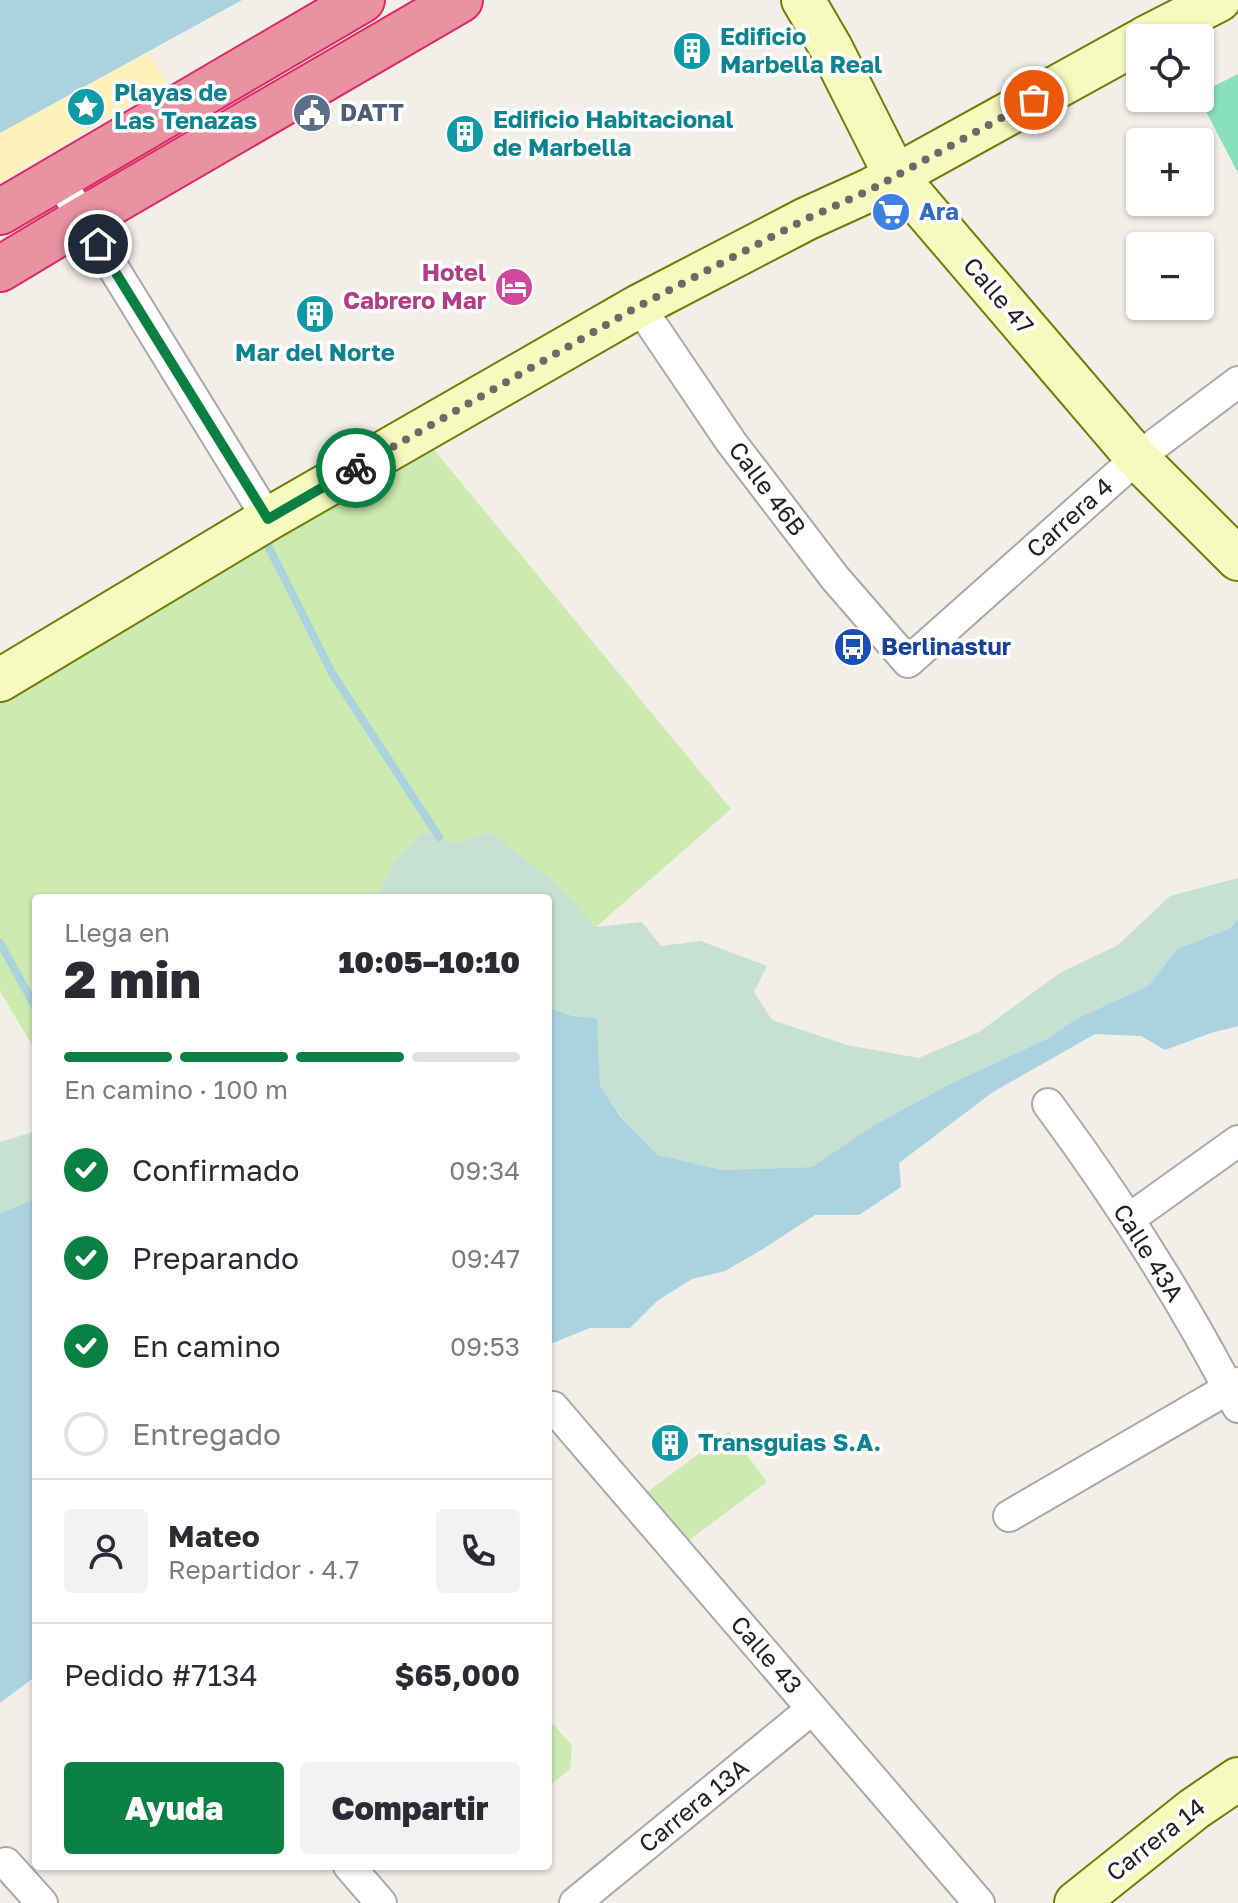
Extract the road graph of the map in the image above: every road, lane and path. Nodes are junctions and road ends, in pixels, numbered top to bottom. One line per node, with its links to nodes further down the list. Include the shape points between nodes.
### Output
1 (362, 0): 8 (highway)
2 (460, 0): 10 (highway)
3 (803, 0): 7 (street, Calle 47)
4 (1219, 0): 5 (street)
5 (1172, 24)
6 (1126, 49): 7 (street)
7 (895, 175): 12 (street); 14 (street, Calle 47)
8 (58, 178): 9 (highway); 10 (street)
9 (0, 212)
10 (83, 219): 11 (highway); 15 (street)
11 (0, 269)
12 (639, 306): 15 (street); 17 (street, Calle 46B, via 731,442 835,578)
13 (1238, 382): 14 (street, Carrera 4)
14 (1137, 458): 16 (street, Calle 47); 17 (street, Carrera 4)
15 (268, 519): 18 (street)
16 (1238, 559)
17 (908, 662)
18 (0, 680)
19 (1048, 1104): 21 (street, Calle 43A)
20 (1235, 1149): 21 (street)
21 (1129, 1219): 22 (street, Calle 43A)
22 (1235, 1393): 24 (street)
23 (553, 1407): 25 (street, Calle 43)
24 (1009, 1516)
25 (812, 1709): 31 (street, Carrera 13A); 32 (street, Calle 43)
26 (1238, 1779): 33 (street, Carrera 14)
27 (6, 1863): 29 (street)
28 (352, 1870): 30 (street)
29 (42, 1903)
30 (381, 1903)
31 (575, 1903)
32 (979, 1903)
33 (1076, 1903)

